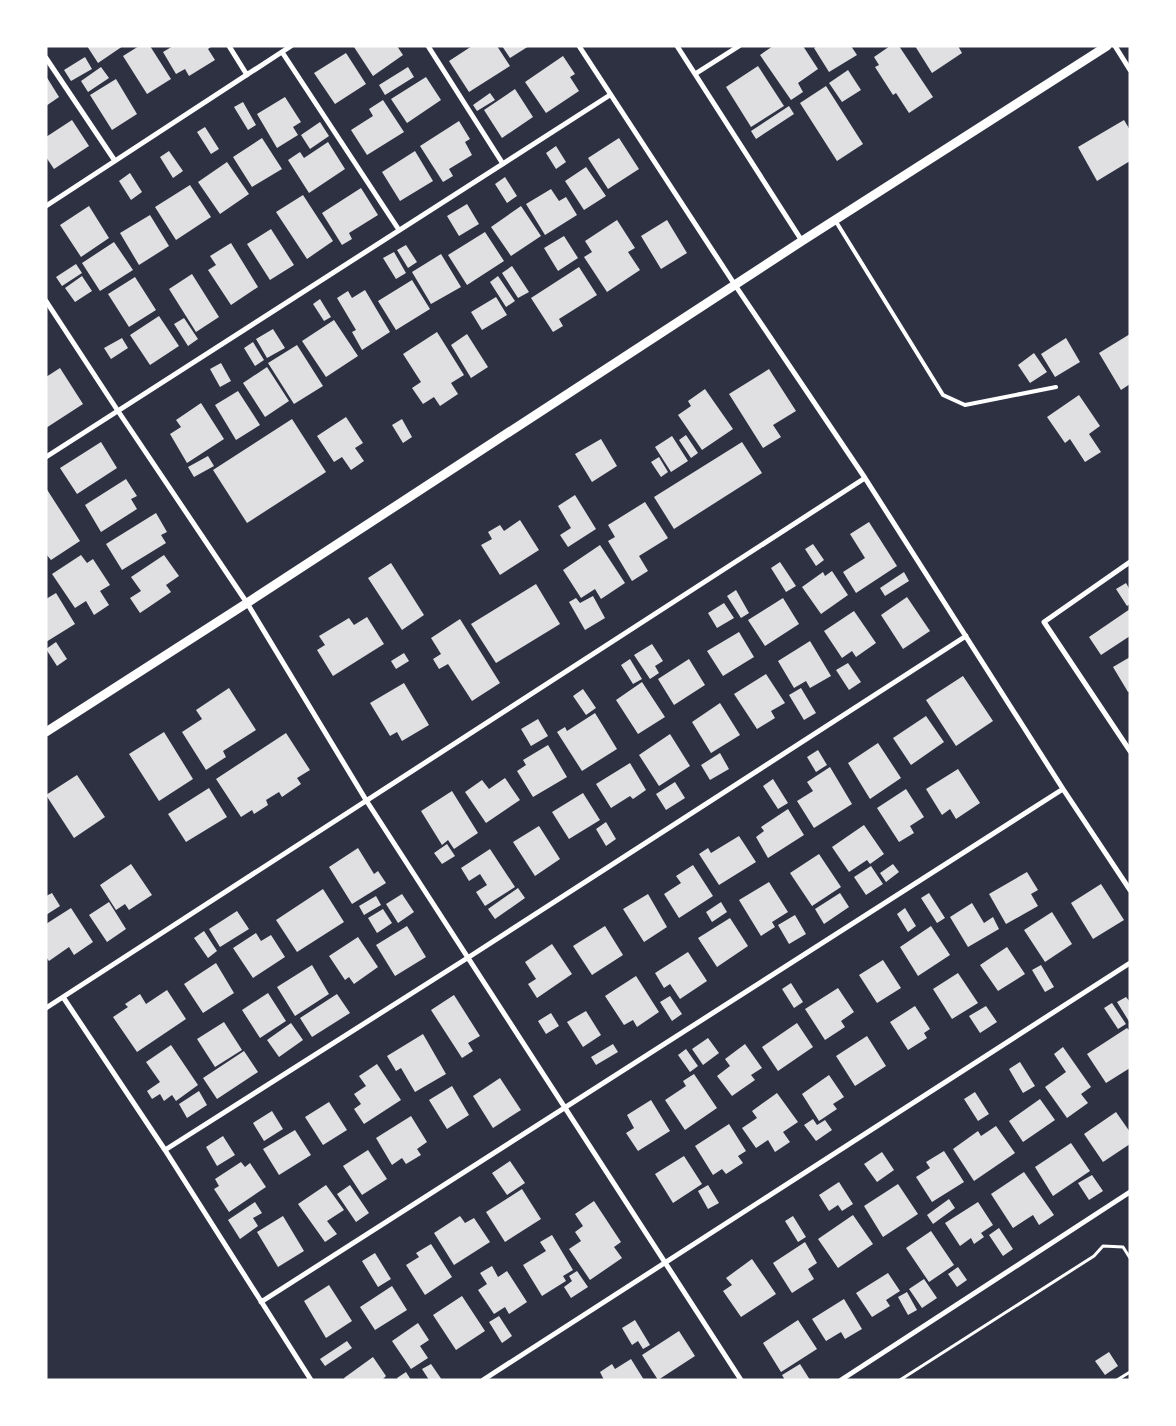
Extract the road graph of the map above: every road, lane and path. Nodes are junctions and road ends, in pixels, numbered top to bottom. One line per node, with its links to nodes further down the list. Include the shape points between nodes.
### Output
1 (229, 46): 13 (street)
2 (291, 46): 9 (street)
3 (428, 46): 16 (street)
4 (579, 46): 14 (street)
5 (677, 46): 12 (street)
6 (739, 46): 12 (street)
7 (1107, 46): 18 (street)
8 (1115, 46): 11 (street)
9 (282, 52): 13 (street); 19 (street)
10 (46, 58): 15 (street)
11 (1130, 70)
12 (695, 74): 20 (street)
13 (247, 75): 15 (street)
14 (610, 95): 16 (street); 21 (street)
15 (115, 161): 17 (street)
16 (503, 164): 19 (street)
17 (46, 206)
18 (835, 220): 20 (street); 23 (lane, via 943,395 965,405)
19 (399, 230): 24 (street)
20 (802, 241): 21 (street)
21 (734, 285): 26 (street); 28 (street)
22 (46, 301): 24 (street)
23 (1056, 387)
24 (118, 411): 25 (street); 28 (street)
25 (46, 457)
26 (865, 478): 29 (street); 33 (street)
27 (1130, 562): 31 (street, via 1044,622)
28 (246, 603): 30 (street); 33 (street)
29 (966, 636): 32 (street); 35 (street)
30 (46, 732)
31 (1130, 751)
32 (1063, 789): 34 (street); 39 (street)
33 (366, 800): 35 (street); 37 (street)
34 (1130, 890)
35 (469, 957): 39 (street); 40 (street)
36 (1130, 963): 43 (street)
37 (63, 997): 38 (street); 40 (street)
38 (46, 1008)
39 (565, 1106): 43 (street); 44 (street)
40 (165, 1150): 44 (street)
41 (1130, 1192): 49 (street)
42 (1130, 1258): 50 (path, via 1123,1247 1103,1246 1094,1256)
43 (665, 1263): 47 (street); 48 (street)
44 (261, 1302): 46 (street)
45 (1130, 1372): 51 (path)
46 (311, 1380)
47 (483, 1380)
48 (741, 1380)
49 (841, 1380)
50 (900, 1380)
51 (1118, 1380)

